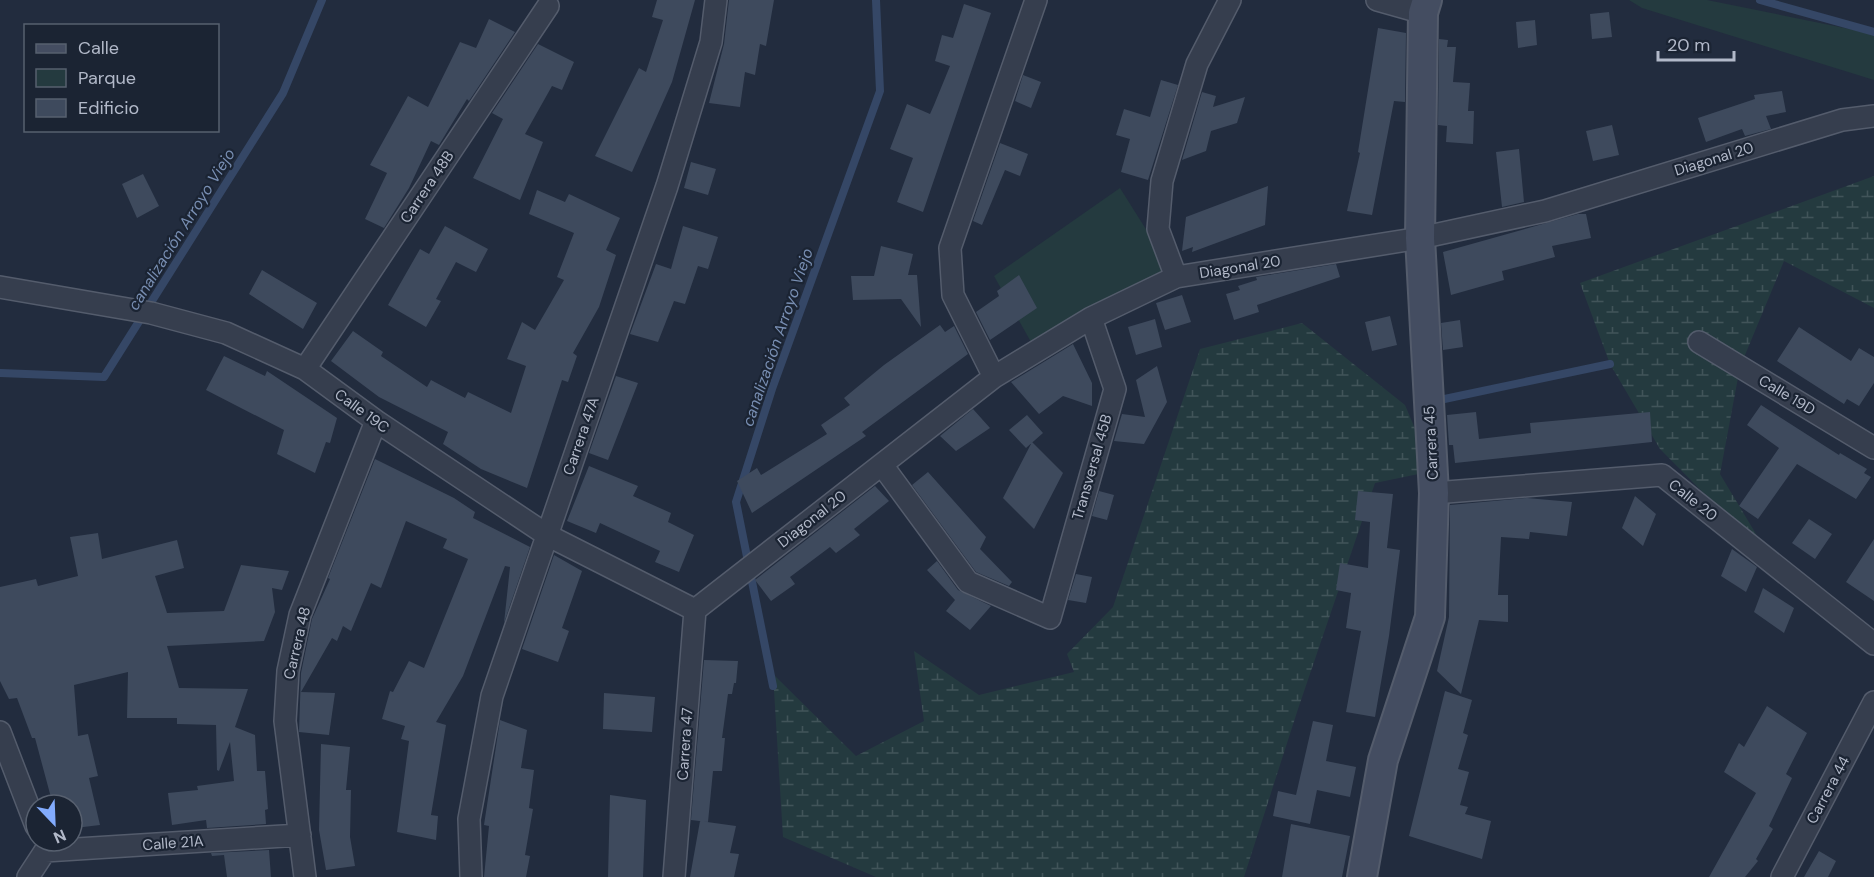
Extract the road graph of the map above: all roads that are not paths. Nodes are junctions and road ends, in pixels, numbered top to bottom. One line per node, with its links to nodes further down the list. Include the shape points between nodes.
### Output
1 (716, 0): 19 (street, Carrera 47A, via 711,42 667,186)
2 (1036, 0): 14 (street, via 950,248 953,295)
3 (1230, 0): 9 (street, via 1197,63 1162,181 1158,229)
4 (1377, 0): 6 (street)
5 (548, 6): 13 (street, Carrera 48B)
6 (1425, 6): 8 (street, Carrera 45)
7 (1874, 116): 8 (street, Diagonal 20, via 1842,120 1545,211)
8 (1420, 238): 9 (street, Diagonal 20); 18 (street, Carrera 45)
9 (1176, 277): 11 (street, Diagonal 20)
10 (0, 287): 13 (street, Calle 19C, via 151,313 226,333)
11 (1091, 318): 14 (street, Diagonal 20); 17 (street, Transversal 45B, via 1115,388 1050,618 968,582)
12 (1699, 342): 16 (street, Calle 19D)
13 (305, 369): 15 (street, Calle 19C)
14 (994, 377): 17 (street, Diagonal 20)
15 (376, 421): 19 (street, Calle 19C); 25 (street, Carrera 48, via 300,615 288,670 285,721)
16 (1874, 448)
17 (882, 465): 20 (street, Diagonal 20)
18 (1434, 493): 21 (street, Calle 20, via 1662,475); 32 (street, Carrera 45, via 1430,617 1383,760)
19 (547, 535): 20 (street, Calle 19C); 30 (street, Carrera 47A, via 492,696 469,819)
20 (695, 610): 31 (street, Carrera 47)
21 (1874, 644)
22 (1874, 702): 33 (street, Carrera 44)
23 (0, 732): 24 (street)
24 (24, 795)
25 (300, 835): 26 (street, Calle 21A); 29 (street, Carrera 48)
26 (84, 844)
27 (40, 853): 28 (street)
28 (28, 877)
29 (305, 877)
30 (471, 877)
31 (674, 877)
32 (1362, 877)
33 (1782, 877)

